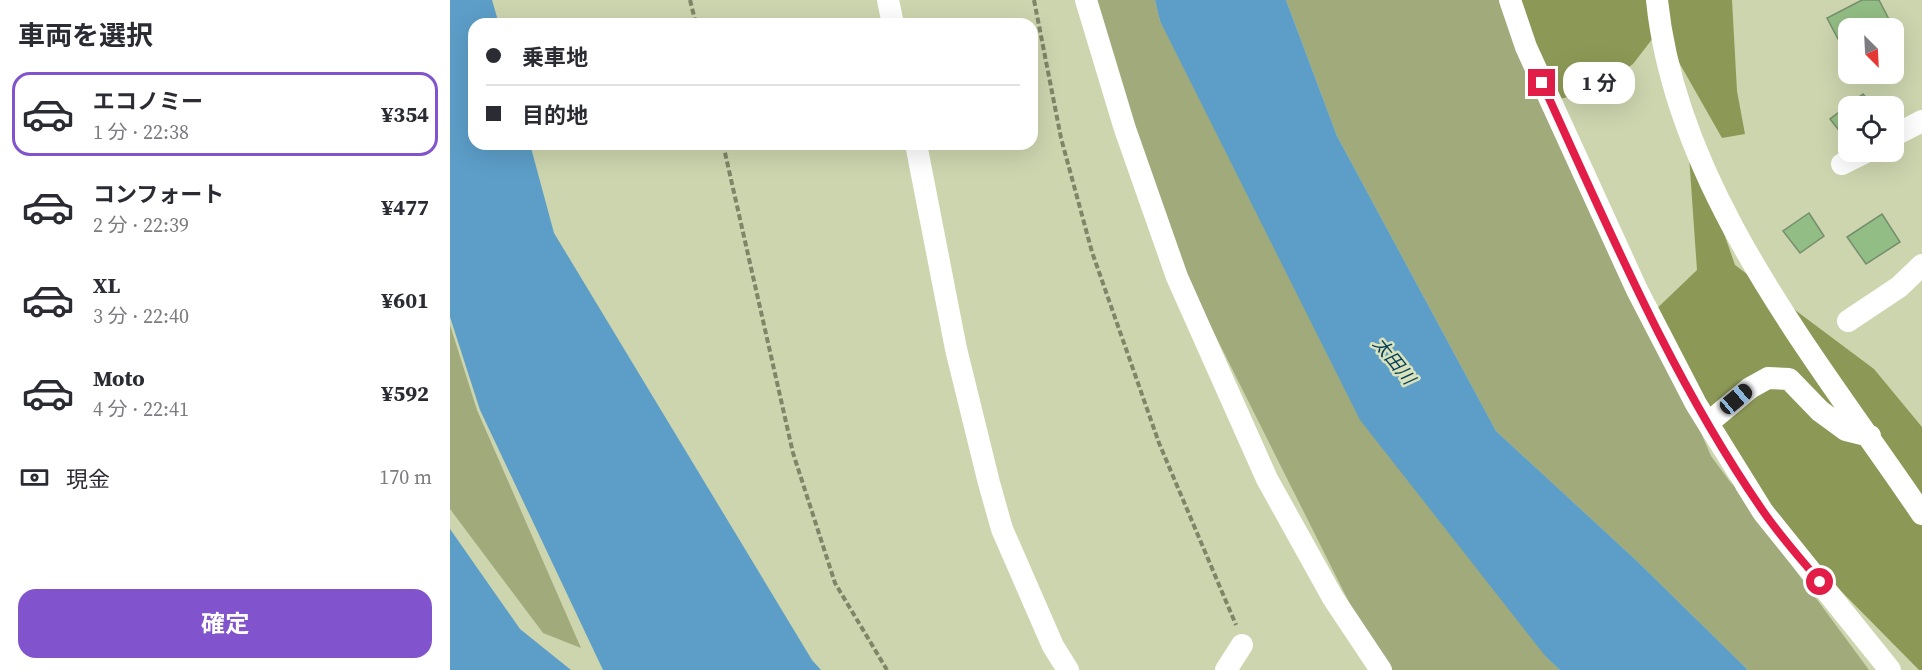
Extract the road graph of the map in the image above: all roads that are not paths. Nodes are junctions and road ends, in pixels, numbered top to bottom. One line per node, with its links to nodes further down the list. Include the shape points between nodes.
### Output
1 (888, 0): 5 (street)
2 (1086, 0): 19 (street, via 1125,129 1177,277 1267,479 1333,598)
3 (1510, 0): 13 (street, via 1526,47 1637,291)
4 (1657, 0): 14 (street, via 1672,88 1730,219 1768,290)
5 (892, 18)
6 (1922, 121): 7 (street)
7 (1904, 130)
8 (917, 150): 17 (street, via 956,349 1002,529 1053,646)
9 (1846, 162): 10 (street)
10 (1842, 164)
11 (1922, 265): 12 (street)
12 (1848, 321)
13 (1708, 423): 14 (street, via 1768,378 1788,379 1846,430); 20 (street, via 1763,512)
14 (1870, 436): 15 (street)
15 (1922, 514)
16 (1242, 645): 18 (street)
17 (1068, 670)
18 (1226, 670)
19 (1381, 670)
20 (1890, 670)

